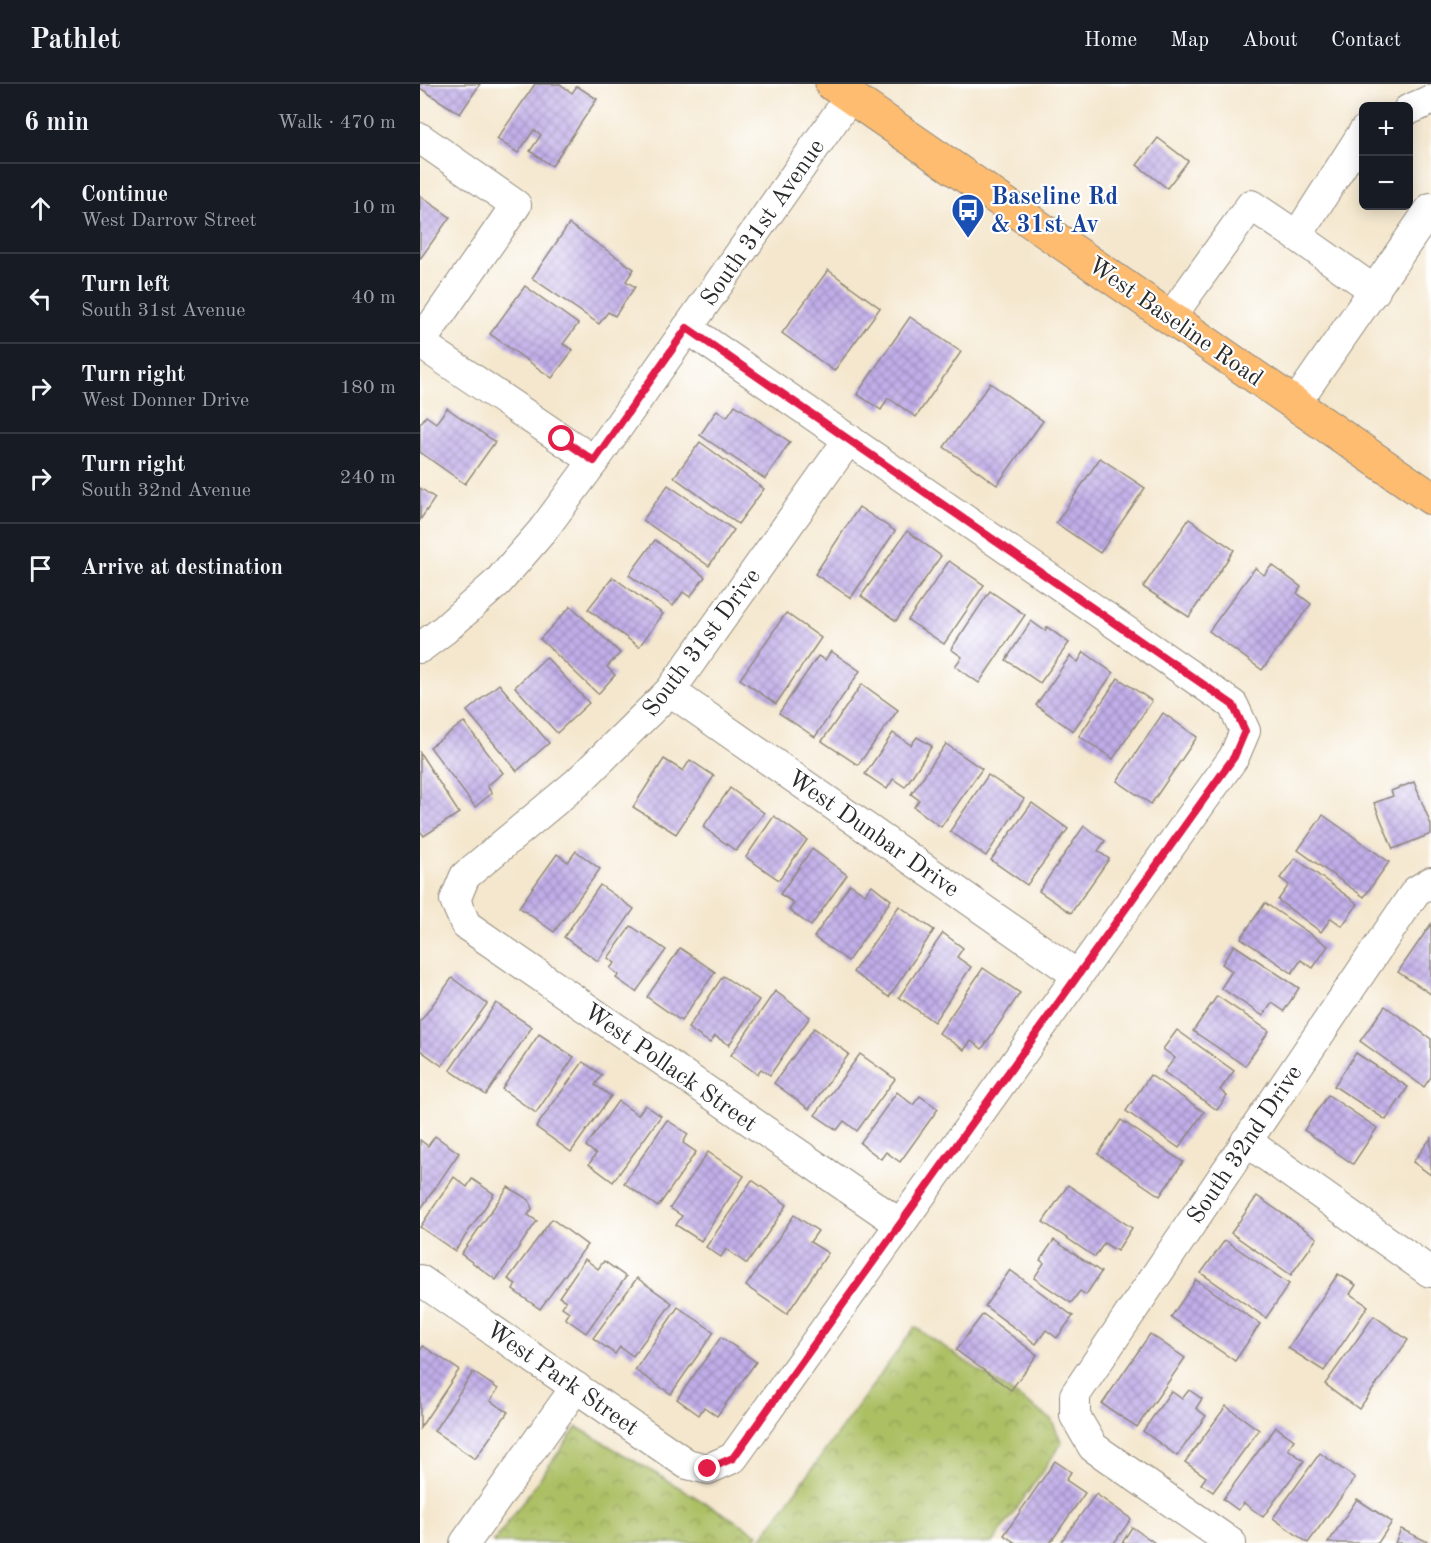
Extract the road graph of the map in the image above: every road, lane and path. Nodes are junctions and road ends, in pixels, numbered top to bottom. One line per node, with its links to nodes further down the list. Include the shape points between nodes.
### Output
1 (841, 90): 9 (main road, West Baseline Road); 10 (street, South 31st Avenue)
2 (1431, 100): 3 (street)
3 (1413, 108)
4 (420, 138): 11 (street, via 516,205)
5 (1359, 139): 7 (street)
6 (1431, 208): 8 (street)
7 (1297, 236): 8 (street); 9 (street, via 1251,205)
8 (1375, 291): 12 (street)
9 (1170, 318): 12 (main road, West Baseline Road)
10 (687, 328): 13 (street); 14 (street, South 31st Avenue)
11 (420, 343): 14 (street)
12 (1295, 404): 15 (main road, West Baseline Road)
13 (849, 439): 17 (street, South 31st Drive); 20 (street, via 1233,705 1245,731 1234,757)
14 (594, 461): 16 (street, South 31st Avenue, via 498,582)
15 (1431, 498)
16 (420, 648)
17 (670, 691): 19 (street, South 31st Drive, via 578,782 465,876); 20 (street, West Dunbar Drive)
18 (1431, 882): 21 (street, South 32nd Drive, via 1416,891)
19 (454, 900): 22 (street, West Pollack Street, via 466,925)
20 (1077, 975): 22 (street)
21 (1246, 1141): 23 (street); 27 (street, South 32nd Drive, via 1075,1395 1075,1416 1093,1447)
22 (900, 1224): 25 (street, West Park Street, via 733,1458 708,1469 687,1464)
23 (1430, 1272)
24 (420, 1280): 25 (street, West Park Street)
25 (576, 1387): 26 (street)
26 (465, 1543)
27 (1231, 1543)

